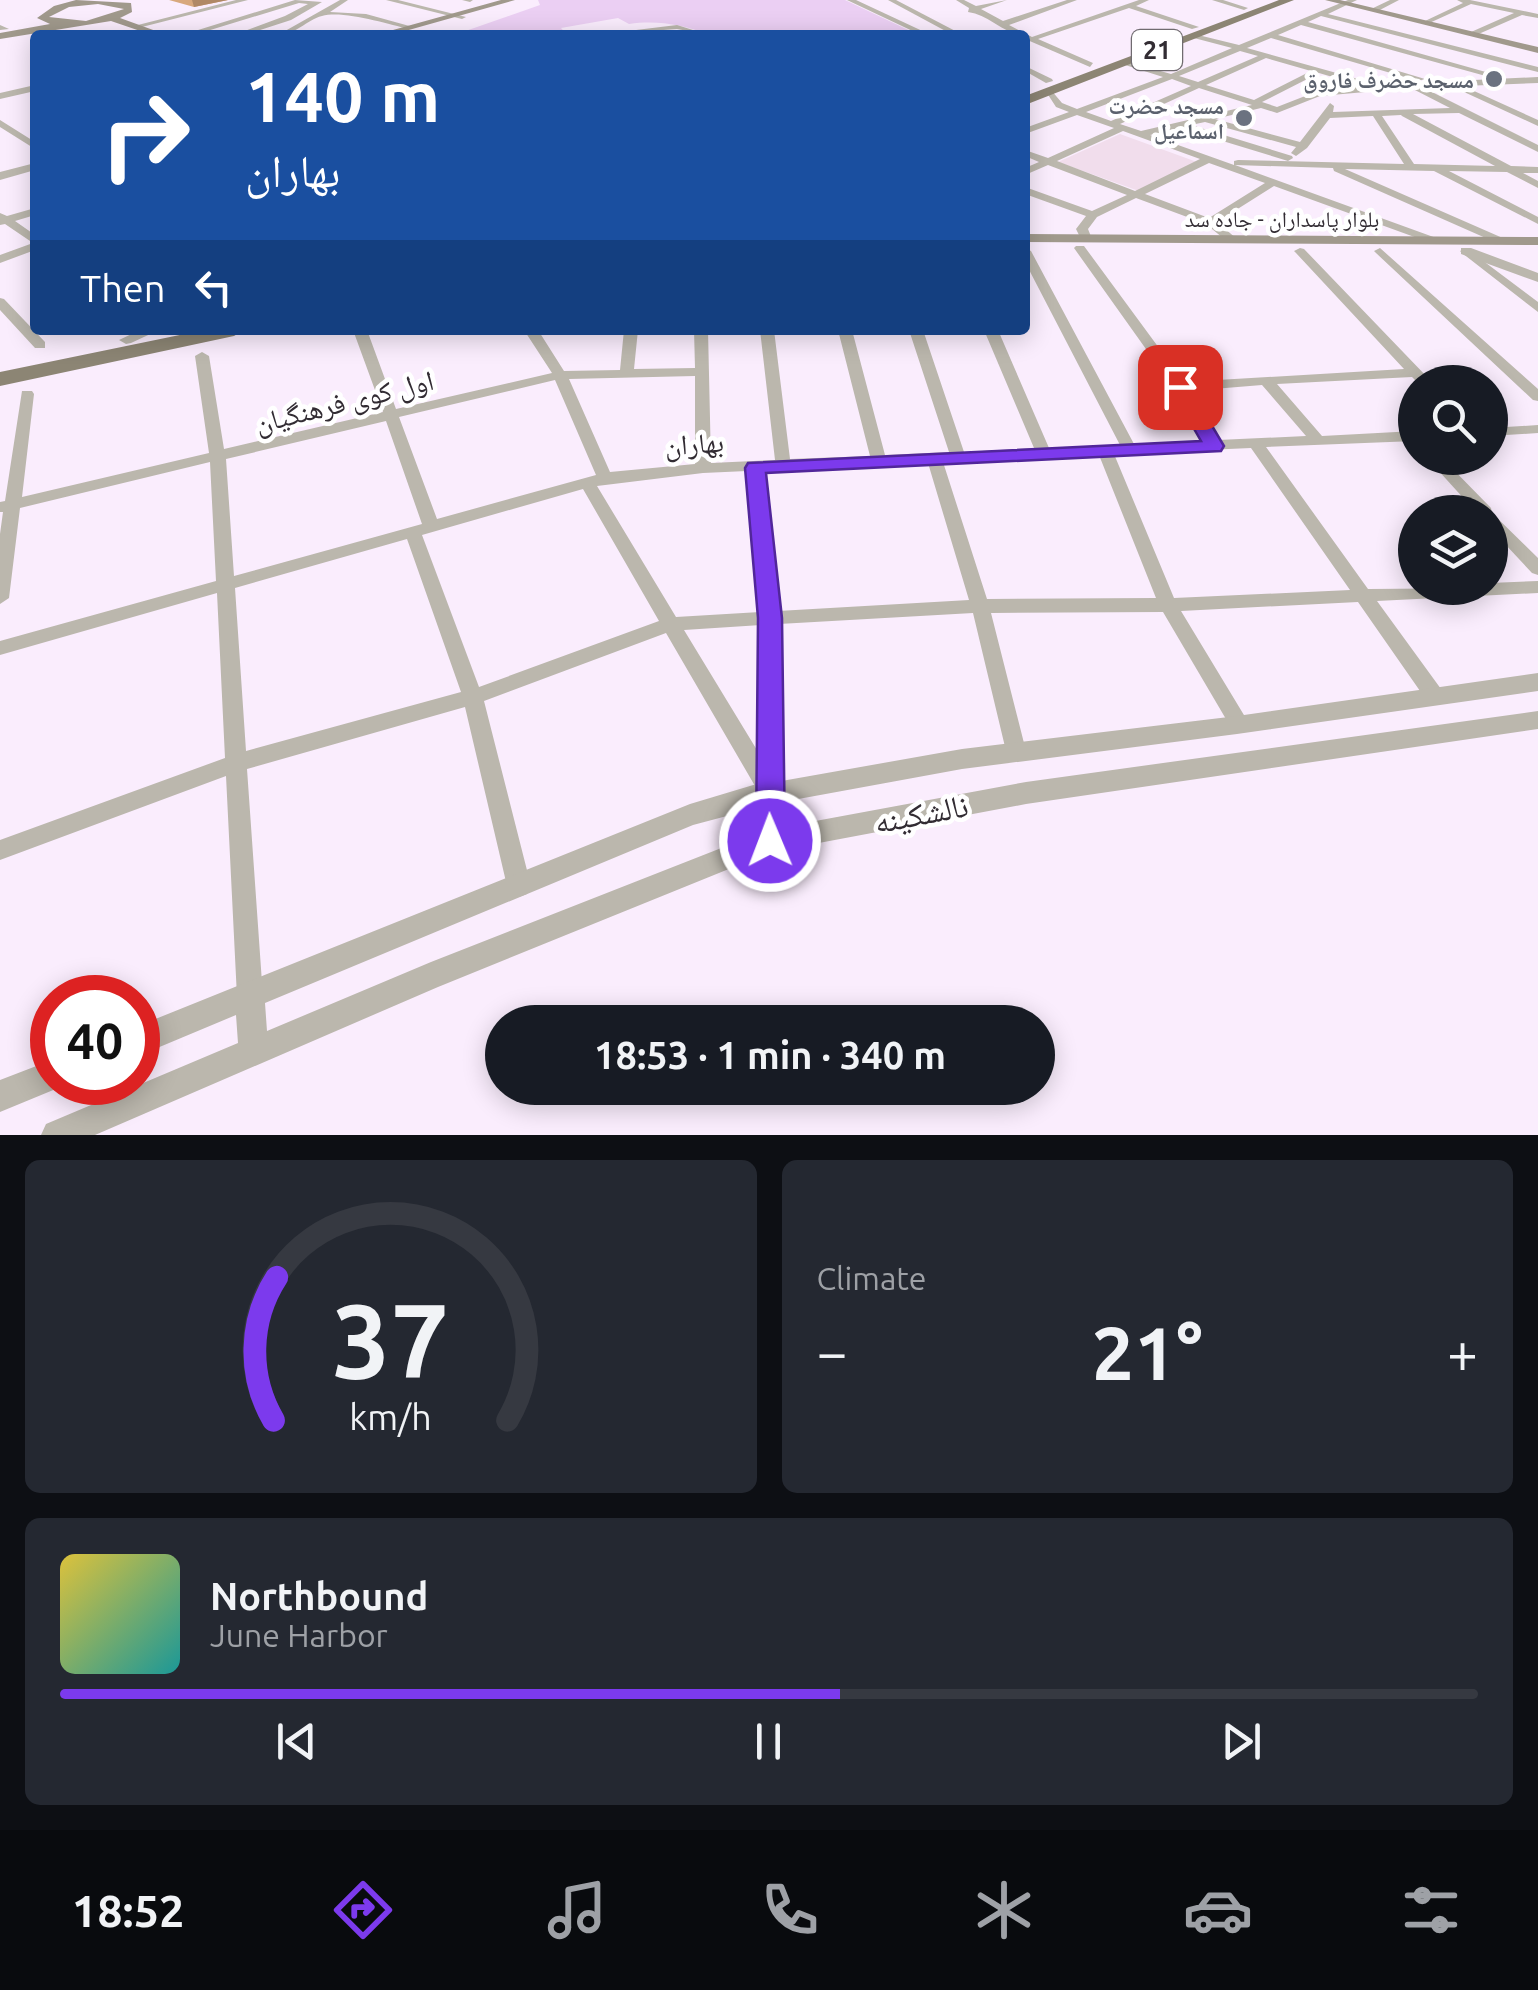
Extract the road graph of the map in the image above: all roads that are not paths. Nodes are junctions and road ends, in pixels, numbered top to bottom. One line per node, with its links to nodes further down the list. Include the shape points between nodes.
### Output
1 (59, 0): 28 (main road)
2 (137, 0): 27 (main road)
3 (245, 0): 35 (street)
4 (264, 0): 29 (street)
5 (302, 0): 21 (street); 29 (street)
6 (345, 0): 37 (street)
7 (524, 0): 41 (main road)
8 (850, 0): 33 (street)
9 (921, 0): 25 (street)
10 (959, 0): 38 (street)
11 (1004, 0): 38 (street)
12 (1074, 0): 52 (street)
13 (1109, 0): 31 (street)
14 (1146, 0): 31 (street)
15 (1215, 0): 32 (street)
16 (1266, 0): 32 (main road, 21)
17 (1289, 0): 67 (main road, 21)
18 (1330, 0): 26 (main road)
19 (1396, 0): 34 (street)
20 (1502, 0): 30 (street)
21 (321, 1): 57 (street)
22 (395, 1): 40 (street); 41 (street)
23 (500, 1): 41 (main road)
24 (1465, 1): 30 (street); 48 (street)
25 (894, 2): 33 (street); 47 (street)
26 (1350, 2): 34 (main road); 39 (street)
27 (124, 3): 28 (main road); 44 (main road, via 128,10)
28 (72, 4): 43 (main road)
29 (288, 5): 50 (street)
30 (1485, 5): 36 (street)
31 (1128, 6): 67 (street); 70 (street)
32 (1244, 8): 67 (main road, 21)
33 (868, 9): 63 (street)
34 (1373, 10): 48 (main road)
35 (194, 12): 50 (street); 54 (street)
36 (1520, 13): 42 (street); 69 (street)
37 (318, 14): 40 (street); 58 (street)
38 (969, 14): 52 (street)
39 (1320, 14): 46 (street); 78 (street)
40 (359, 15): 51 (street)
41 (459, 16): 51 (main road); 60 (main road)
42 (1538, 16)
43 (42, 18): 49 (main road); 66 (main road)
44 (107, 19): 49 (main road); 53 (main road)
45 (950, 21): 47 (street)
46 (1299, 22): 68 (street); 82 (street)
47 (934, 23): 64 (street)
48 (1428, 23): 69 (main road)
49 (69, 24): 66 (main road)
50 (224, 26): 55 (street); 56 (street)
51 (408, 27): 59 (main road)
52 (999, 28): 65 (street)
53 (138, 30)
54 (144, 30)
55 (207, 30)
56 (232, 30)
57 (252, 30)
58 (291, 30)
59 (398, 30)
60 (413, 30)
61 (650, 30): 62 (street)
62 (689, 30)
63 (916, 30)
64 (948, 30)
65 (1011, 30)
66 (4, 31)
67 (1196, 32): 73 (street); 75 (main road, 21); 76 (main road, 21)
68 (1270, 34): 73 (street); 83 (street)
69 (1474, 34): 72 (main road)
70 (1030, 36)
71 (1030, 39): 76 (street)
72 (1535, 46)
73 (1239, 47): 74 (street); 80 (street)
74 (1266, 56): 77 (street); 85 (street)
75 (1125, 62): 80 (street); 87 (main road, 21)
76 (1090, 65): 87 (main road, 21)
77 (1319, 70): 88 (street); 95 (street)
78 (1538, 70)
79 (1030, 72): 87 (street)
80 (1173, 76): 85 (street); 97 (street)
81 (1538, 80): 82 (street)
82 (1512, 81): 84 (street); 90 (street)
83 (1436, 83): 84 (street); 86 (street)
84 (1449, 83): 100 (street)
85 (1201, 84): 95 (street); 108 (street)
86 (1412, 85): 88 (street); 98 (street)
87 (1048, 86): 92 (main road, 21); 96 (street)
88 (1376, 87): 91 (street)
89 (30, 89): 93 (street)
90 (1538, 92)
91 (1318, 94): 95 (street, via 1277,110); 102 (street, via 1332,102)
92 (1030, 95)
93 (0, 96)
94 (1030, 98): 96 (street)
95 (1257, 104): 104 (street)
96 (1059, 105): 97 (street)
97 (1076, 110): 108 (street); 110 (street)
98 (1460, 110): 101 (street); 116 (street)
99 (1538, 111): 100 (street)
100 (1516, 113): 106 (street)
101 (1405, 114): 103 (street); 127 (street)
102 (1328, 115): 103 (street); 115 (street)
103 (1377, 115): 125 (street)
104 (1205, 119): 107 (street); 115 (street)
105 (0, 123): 111 (street)
106 (1538, 123)
107 (1179, 124): 112 (street); 118 (street)
108 (1117, 126): 112 (street); 120 (street)
109 (30, 127): 111 (street)
110 (1030, 129)
111 (13, 132): 113 (street); 114 (street)
112 (1141, 134): 119 (street)
113 (0, 136)
114 (30, 143)
115 (1304, 146): 118 (street)
116 (1538, 149)
117 (1030, 155): 120 (street)
118 (1288, 158): 122 (street)
119 (1209, 159): 121 (street); 134 (street)
120 (1048, 162): 128 (street); 134 (street)
121 (1222, 163): 122 (street); 131 (street)
122 (1276, 164): 123 (street)
123 (1328, 165): 125 (street); 145 (street)
124 (30, 167): 130 (street)
125 (1411, 167): 126 (street)
126 (1434, 167): 127 (street); 139 (street)
127 (1503, 168): 129 (street); 132 (street)
128 (1030, 170)
129 (1538, 170)
130 (0, 176)
131 (1273, 182): 137 (street); 140 (street)
132 (1538, 185)
133 (1030, 192): 136 (street)
134 (1140, 194): 136 (street); 140 (street)
135 (30, 212): 138 (street)
136 (1094, 216): 147 (street, via 1082,229)
137 (1370, 216): 144 (street); 150 (street)
138 (2, 220): 141 (street)
139 (1538, 220)
140 (1210, 222): 143 (street)
141 (30, 240)
142 (1030, 241): 147 (main road, بلوار پاسداران - جاده سد)
143 (1233, 241): 148 (main road, بلوار پاسداران - جاده سد); 150 (main road, بلوار پاسداران - جاده سد)
144 (1435, 241): 145 (main road, بلوار پاسداران - جاده سد); 150 (main road, بلوار پاسداران - جاده سد)
145 (1501, 241): 146 (main road, بلوار پاسداران - جاده سد)
146 (1538, 241)
147 (1083, 244): 148 (main road, بلوار پاسداران - جاده سد); 183 (street)
148 (1206, 244): 153 (main road, بلوار پاسداران - جاده سد)
149 (30, 245): 155 (street)
150 (1378, 246): 153 (main road, بلوار پاسداران - جاده سد); 154 (main road, بلوار پاسداران - جاده سد); 185 (street)
151 (1030, 247): 193 (street)
152 (1538, 250): 154 (main road, بلوار پاسداران - جاده سد)
153 (1300, 251): 175 (street)
154 (1466, 251): 156 (street); 158 (street)
155 (0, 259)
156 (1538, 278)
157 (0, 302): 159 (street)
158 (1538, 308)
159 (30, 334)
160 (31, 335): 173 (street)
161 (139, 335): 172 (street)
162 (152, 335): 172 (main road)
163 (210, 335): 181 (main road)
164 (362, 335): 186 (street)
165 (534, 335): 179 (street)
166 (631, 335): 177 (street)
167 (701, 335): 178 (street)
168 (768, 335): 200 (street)
169 (846, 335): 199 (street)
170 (918, 335): 196 (street)
171 (993, 335): 195 (street)
172 (126, 340): 176 (main road)
173 (40, 345)
174 (202, 356): 197 (street)
175 (1407, 365)
176 (0, 366)
177 (627, 372): 178 (street, اول کوی فرهنگیان); 179 (street, اول کوی فرهنگیان)
178 (703, 372): 201 (street)
179 (560, 375): 186 (street, اول کوی فرهنگیان); 204 (street)
180 (1398, 378): 182 (street)
181 (0, 379)
182 (1266, 380): 183 (street); 190 (street)
183 (1180, 387): 192 (street)
184 (27, 394): 206 (street)
185 (1538, 398)
186 (391, 415): 197 (street, اول کوی فرهنگیان); 207 (street)
187 (1538, 428): 188 (street)
188 (1508, 430)
189 (1398, 438): 190 (street, بهاران)
190 (1318, 441): 191 (street, بهاران)
191 (1256, 444): 192 (street, بهاران); 212 (street)
192 (1214, 446): 193 (street, بهاران)
193 (1129, 448): 194 (street, بهاران)
194 (1105, 451): 195 (street, بهاران); 214 (street)
195 (1043, 452): 196 (street, بهاران)
196 (958, 456): 198 (street, بهاران)
197 (218, 458): 206 (street, اول کوی فرهنگیان); 210 (street)
198 (934, 458): 199 (street, بهاران); 215 (street)
199 (880, 461): 200 (street, بهاران)
200 (783, 465): 202 (street, بهاران)
201 (703, 468): 202 (street, بهاران); 204 (street, بهاران)
202 (755, 468): 216 (street)
203 (1450, 475): 205 (street)
204 (596, 481): 207 (street, بهاران); 217 (street)
205 (1469, 495)
206 (7, 505): 213 (street)
207 (421, 528): 210 (street, بهاران); 221 (street)
208 (1508, 537): 209 (street)
209 (1538, 569)
210 (226, 582): 218 (street, بهاران); 226 (street)
211 (1538, 587): 212 (street)
212 (1363, 596): 214 (street); 220 (street)
213 (0, 598)
214 (1168, 605): 215 (street); 223 (street)
215 (980, 606): 216 (street); 225 (street)
216 (770, 618): 217 (street); 227 (street)
217 (670, 624): 221 (street); 227 (street)
218 (0, 648)
219 (1538, 682): 220 (street, نالشکینه)
220 (1434, 695): 223 (street, نالشکینه); 224 (street)
221 (473, 697): 226 (street); 230 (street)
222 (1538, 720): 224 (street, نالشکینه)
223 (1240, 724): 225 (street, نالشکینه)
224 (1462, 731): 228 (street, نالشکینه, via 1026,793)
225 (1016, 751): 227 (street, نالشکینه)
226 (236, 762): 229 (street); 231 (street)
227 (770, 792): 228 (street); 230 (street, نالشکینه, via 690,815)
228 (770, 841): 233 (street, نالشکینه)
229 (0, 850)
230 (519, 886): 231 (street, نالشکینه)
231 (250, 997): 232 (street, نالشکینه); 233 (street)
232 (160, 1033)
233 (254, 1051): 236 (street, نالشکینه)
234 (30, 1084): 235 (street)
235 (0, 1096)
236 (58, 1135)

